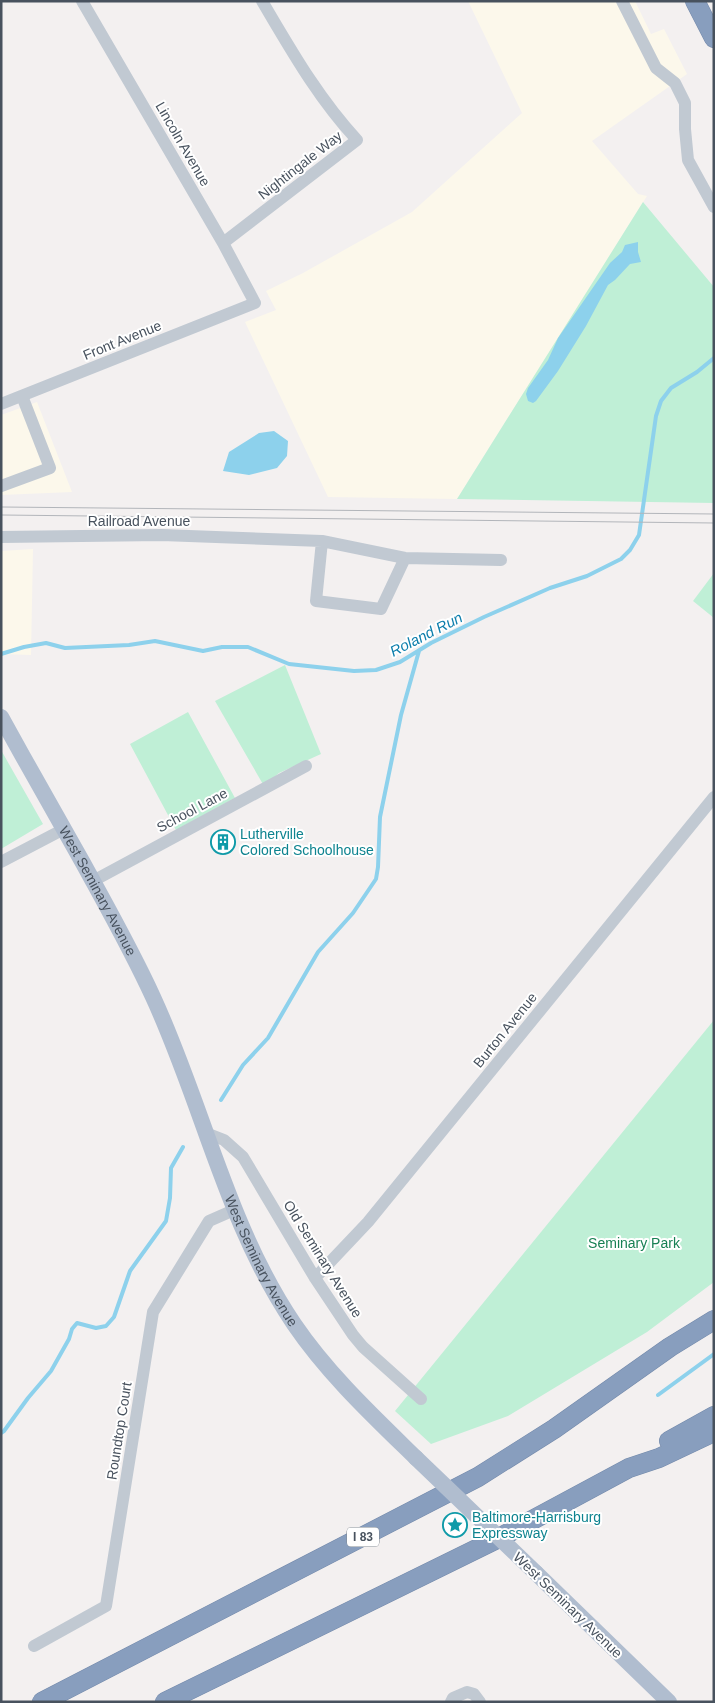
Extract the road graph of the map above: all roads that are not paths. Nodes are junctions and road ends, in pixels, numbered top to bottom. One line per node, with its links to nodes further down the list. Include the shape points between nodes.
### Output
1 (82, 1): 7 (street, Lincoln Avenue)
2 (262, 1): 7 (street, Nightingale Way, via 312,84 356,140)
3 (622, 1): 6 (street, via 656,68 675,83 685,103 688,160)
4 (695, 1): 5 (highway)
5 (714, 38)
6 (714, 208)
7 (223, 243): 8 (street, Lincoln Avenue)
8 (254, 303): 9 (street, Front Avenue)
9 (22, 396): 10 (street, Front Avenue); 11 (street, via 50,468)
10 (1, 404)
11 (1, 486)
12 (1, 537): 13 (street, Railroad Avenue, via 162,535)
13 (322, 541): 14 (street, Railroad Avenue); 14 (street, via 316,601 382,609)
14 (404, 558): 15 (street, Railroad Avenue)
15 (501, 560)
16 (1, 717): 19 (main road, West Seminary Avenue)
17 (306, 766): 21 (street, School Lane)
18 (714, 797): 24 (street, Burton Avenue, via 368,1222)
19 (64, 829): 20 (street); 21 (main road, West Seminary Avenue)
20 (1, 862)
21 (92, 881): 22 (main road, West Seminary Avenue, via 154,998)
22 (206, 1133): 23 (main road, West Seminary Avenue); 24 (street, Old Seminary Avenue, via 224,1140 243,1156)
23 (234, 1210): 32 (street, Roundtop Court, via 209,1221 153,1312 106,1606); 37 (main road, West Seminary Avenue, bridge, via 277,1297 312,1349 416,1458)
24 (315, 1278): 28 (street, Old Seminary Avenue, via 363,1347)
25 (714, 1308): 27 (highway, via 683,1330)
26 (714, 1320): 27 (highway, I 83)
27 (670, 1347): 33 (highway, I 83, via 554,1429 478,1477)
28 (421, 1399)
29 (714, 1416): 31 (highway, via 654,1448)
30 (714, 1432): 31 (highway)
31 (629, 1468): 34 (highway, via 497,1539)
32 (34, 1646)
33 (42, 1702)
34 (165, 1702)
35 (451, 1702): 36 (street, via 467,1692 474,1694)
36 (480, 1702)
37 (669, 1702)

